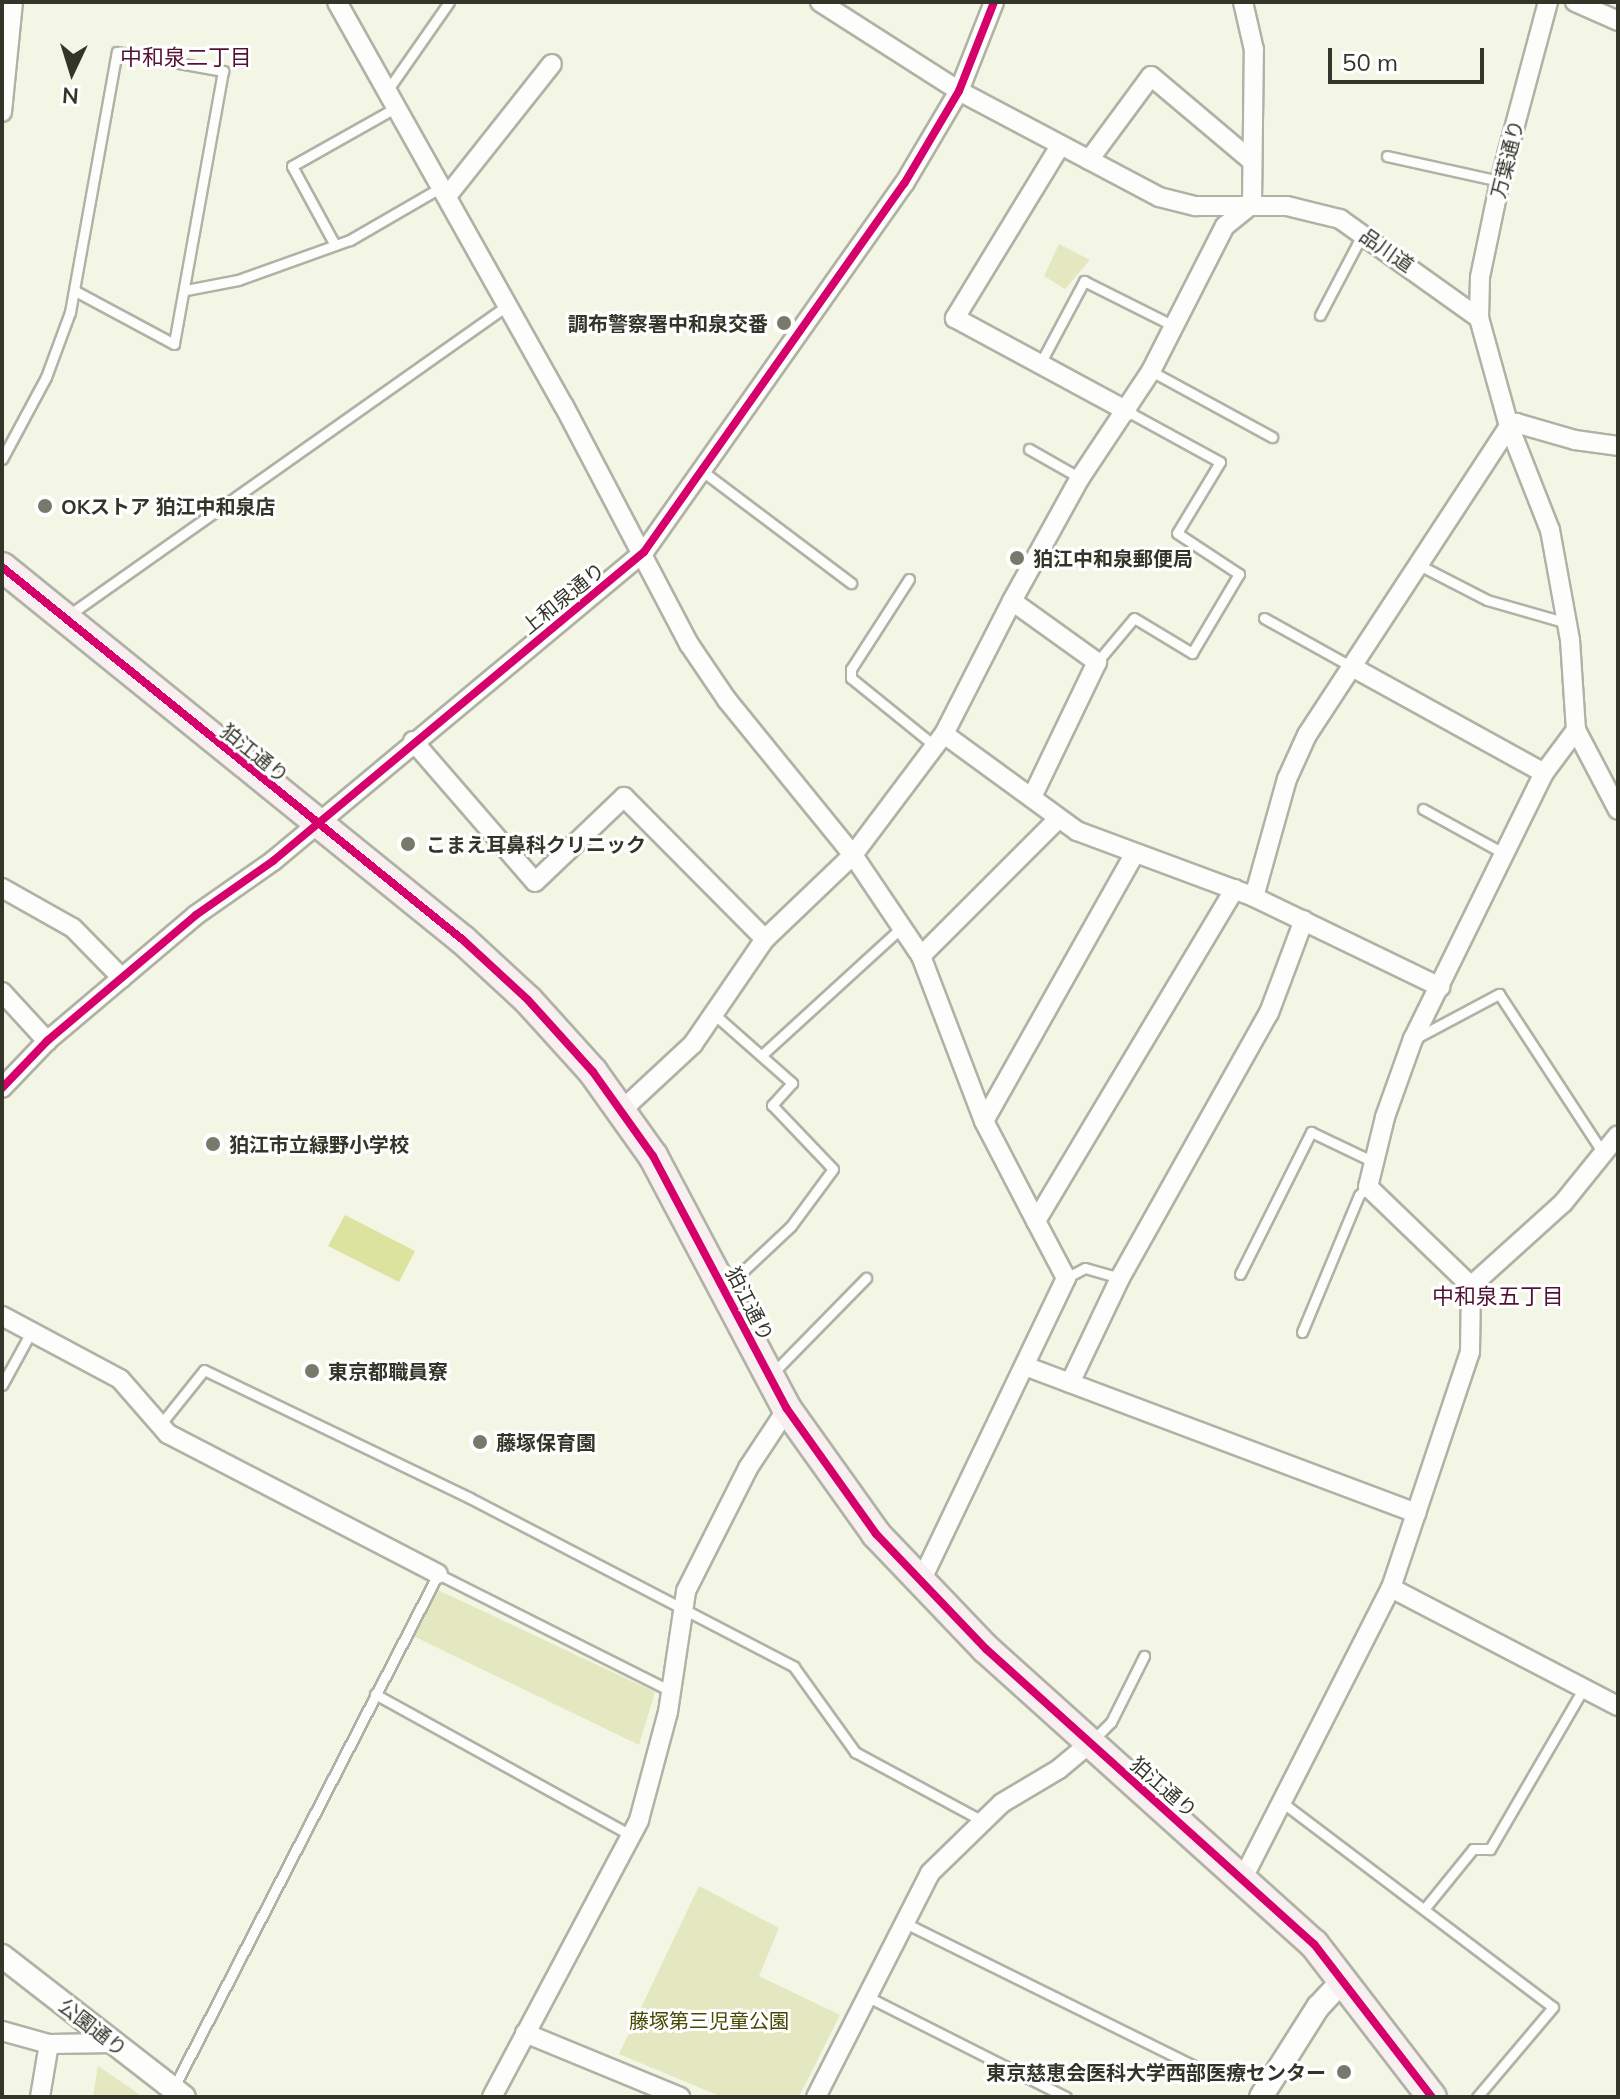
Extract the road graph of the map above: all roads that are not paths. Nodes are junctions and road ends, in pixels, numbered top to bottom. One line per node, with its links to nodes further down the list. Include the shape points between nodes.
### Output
1 (13, 2): 13 (street)
2 (337, 2): 12 (street)
3 (449, 2): 12 (lane)
4 (820, 2): 11 (street, 品川道)
5 (994, 2): 11 (street, 上和泉通り)
6 (1243, 2): 17 (street, via 1254,50)
7 (1548, 2): 18 (street, 万葉通り)
8 (1575, 2): 9 (street)
9 (1618, 21)
10 (552, 64): 19 (street)
11 (959, 91): 14 (street, 品川道); 37 (street, 上和泉通り, via 904,184)
12 (391, 99): 19 (street); 22 (lane, via 292,166)
13 (2, 112)
14 (1060, 146): 16 (street, 品川道); 29 (street, via 955,318)
15 (1387, 156): 18 (lane)
16 (1089, 160): 17 (street, via 1151,76); 20 (street, 品川道, via 1159,197 1196,206)
17 (1252, 161): 20 (street)
18 (1500, 181): 27 (street, 万葉通り, via 1480,277)
19 (445, 191): 22 (lane); 25 (street)
20 (1252, 204): 21 (street, 品川道, via 1340,219); 28 (street, via 1225,226)
21 (1364, 232): 26 (lane); 27 (street, 品川道)
22 (335, 245): 23 (lane, via 238,280)
23 (186, 290): 24 (lane, via 174,344); 24 (lane, via 223,71 117,52)
24 (75, 291): 36 (lane, via 46,377)
25 (505, 307): 39 (street); 45 (lane)
26 (1320, 315)
27 (1479, 318): 32 (street)
28 (1174, 326): 29 (lane, via 1084,281); 30 (street)
29 (1041, 362): 31 (street)
30 (1151, 371): 31 (street); 33 (lane)
31 (1127, 411): 38 (street); 48 (lane, via 1220,462 1177,533 1239,574 1192,653 1134,618)
32 (1509, 426): 34 (street, via 1516,423); 40 (street); 47 (street, via 1550,530)
33 (1272, 437)
34 (1618, 446)
35 (1029, 449): 38 (lane)
36 (2, 459)
37 (701, 470): 39 (street, 上和泉通り); 43 (lane)
38 (1080, 478): 44 (street)
39 (644, 552): 52 (street, 上和泉通り); 60 (street, via 689,644 727,700)
40 (1419, 565): 47 (lane, via 1487,600); 49 (street)
41 (2, 567): 45 (main road, 狛江通り)
42 (909, 579): 51 (lane, via 851,669 851,678)
43 (851, 583)
44 (1012, 601): 48 (street); 51 (street)
45 (64, 618): 58 (main road, 狛江通り)
46 (1264, 618): 49 (lane)
47 (1567, 623): 50 (street)
48 (1097, 662): 54 (street)
49 (1352, 667): 53 (street); 64 (street, via 1307,735 1287,779)
50 (1576, 730): 53 (street); 56 (street)
51 (939, 740): 54 (street); 60 (street)
52 (413, 741): 58 (street, 上和泉通り); 67 (street, via 535,882 624,797)
53 (1544, 773): 59 (street)
54 (1033, 795): 57 (street)
55 (1423, 809): 59 (lane)
56 (1618, 810)
57 (1058, 819): 61 (street); 68 (street)
58 (317, 825): 69 (street, 上和泉通り); 77 (main road, 狛江通り, via 494,968 561,1036)
59 (1503, 853): 70 (street)
60 (853, 855): 66 (street); 67 (street)
61 (1134, 855): 63 (street); 78 (street)
62 (2, 888): 69 (street, via 73,928)
63 (1235, 889): 64 (street); 83 (street)
64 (1254, 897): 65 (street)
65 (1304, 920): 70 (street); 87 (street, via 1269,1013)
66 (902, 927): 68 (street); 75 (lane)
67 (765, 939): 72 (street)
68 (921, 956): 78 (street)
69 (122, 978): 74 (street, 上和泉通り)
70 (1440, 987): 73 (street)
71 (2, 992): 74 (street)
72 (715, 1015): 75 (lane); 77 (street, via 693,1044)
73 (1413, 1039): 80 (lane, via 1499,994); 81 (street)
74 (47, 1041): 76 (street, 上和泉通り)
75 (763, 1054): 89 (lane, via 792,1083 772,1105 833,1169 791,1226)
76 (2, 1088)
77 (622, 1110): 89 (main road, 狛江通り)
78 (984, 1121): 83 (street)
79 (1618, 1135): 80 (street)
80 (1603, 1153): 88 (street, via 1563,1203)
81 (1374, 1162): 82 (street); 84 (lane, via 1311,1132)
82 (1368, 1187): 88 (street); 92 (lane, via 1359,1195)
83 (1036, 1221): 86 (street)
84 (1240, 1274)
85 (866, 1278): 94 (lane)
86 (1066, 1278): 87 (lane, via 1085,1268); 93 (street)
87 (1120, 1278): 95 (street)
88 (1471, 1286): 99 (street, via 1470,1352)
89 (725, 1288): 94 (main road, 狛江通り)
90 (2, 1316): 91 (street)
91 (31, 1332): 96 (lane); 98 (street, via 120,1379)
92 (1302, 1332)
93 (1025, 1366): 95 (street); 101 (street)
94 (769, 1377): 97 (main road, 狛江通り)
95 (1070, 1383): 99 (street)
96 (2, 1385)
97 (787, 1409): 101 (main road, 狛江通り, via 833,1480); 103 (street, via 741,1482 686,1591)
98 (160, 1425): 100 (street); 103 (lane, via 204,1370 470,1498)
99 (1416, 1513): 102 (street)
100 (438, 1574): 106 (lane); 107 (lane)
101 (920, 1583): 109 (main road, 狛江通り)
102 (1391, 1588): 105 (street); 110 (street)
103 (683, 1611): 106 (street); 111 (lane, via 794,1667 855,1752)
104 (1144, 1656): 109 (lane, via 1111,1722)
105 (1583, 1689): 108 (street); 114 (lane, via 1490,1849 1473,1849)
106 (671, 1691): 112 (street)
107 (375, 1694): 112 (lane); 124 (lane)
108 (1618, 1706)
109 (1090, 1743): 111 (street); 113 (main road, 狛江通り)
110 (1283, 1803): 113 (street); 114 (lane)
111 (981, 1820): 115 (street, via 930,1873)
112 (632, 1836): 120 (street)
113 (1243, 1878): 117 (main road, 狛江通り, via 1314,1944)
114 (1425, 1908): 132 (lane, via 1553,2007)
115 (903, 1922): 118 (street); 123 (lane)
116 (2, 1956): 121 (street, 公園通り)
117 (1343, 1980): 130 (street, via 1318,2007); 131 (main road, 狛江通り)
118 (866, 1996): 128 (street); 129 (lane)
119 (2, 2031): 122 (street)
120 (525, 2033): 126 (street); 127 (street)
121 (114, 2043): 122 (street); 124 (street, 公園通り)
122 (49, 2044): 125 (street)
123 (1192, 2065)
124 (178, 2093)
125 (40, 2097)
126 (492, 2097)
127 (680, 2097)
128 (816, 2097)
129 (1066, 2097)
130 (1261, 2097)
131 (1432, 2097)
132 (1477, 2097)

